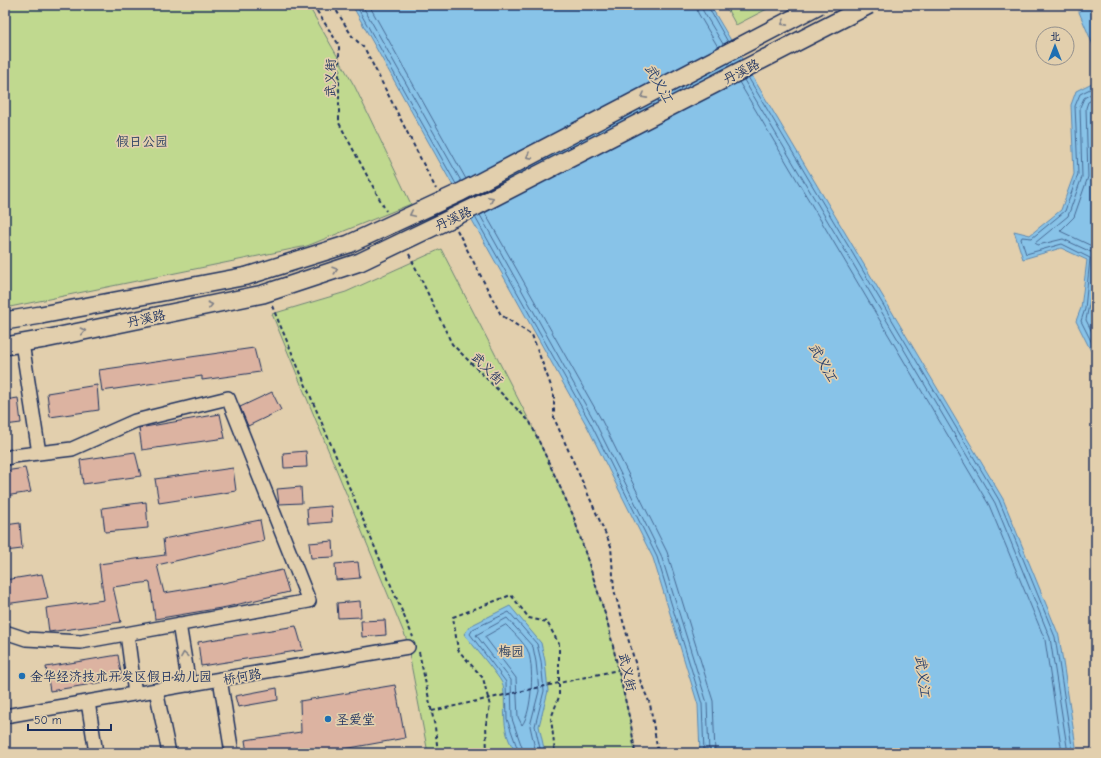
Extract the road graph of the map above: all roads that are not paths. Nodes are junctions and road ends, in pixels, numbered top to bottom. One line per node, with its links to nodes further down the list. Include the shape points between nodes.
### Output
1 (819, 5): 3 (main road, 丹溪路, one-way to 3, bridge, via 461,192 349,244 247,276)
2 (869, 5): 4 (main road, 丹溪路, one-way to 2, bridge, via 263,294 360,262 477,206)
3 (5, 321)
4 (22, 343): 5 (main road, 丹溪路); 6 (street)
5 (5, 346)
6 (39, 452): 7 (street); 8 (street, via 72,449 135,421 228,398 309,601)
7 (5, 458)
8 (180, 624): 10 (street); 13 (street, one-way to 8)
9 (5, 632): 10 (street, via 26,639 81,642)
10 (128, 634): 15 (street)
11 (413, 645): 12 (street, 桥何路)
12 (220, 679): 13 (street, 桥何路); 20 (street)
13 (189, 685): 14 (street, 桥何路)
14 (156, 690): 15 (street, 桥何路); 19 (street)
15 (135, 694): 16 (street, 桥何路)
16 (88, 702): 17 (street, 桥何路); 18 (street)
17 (5, 716)
18 (96, 753)
19 (169, 753)
20 (232, 753)

